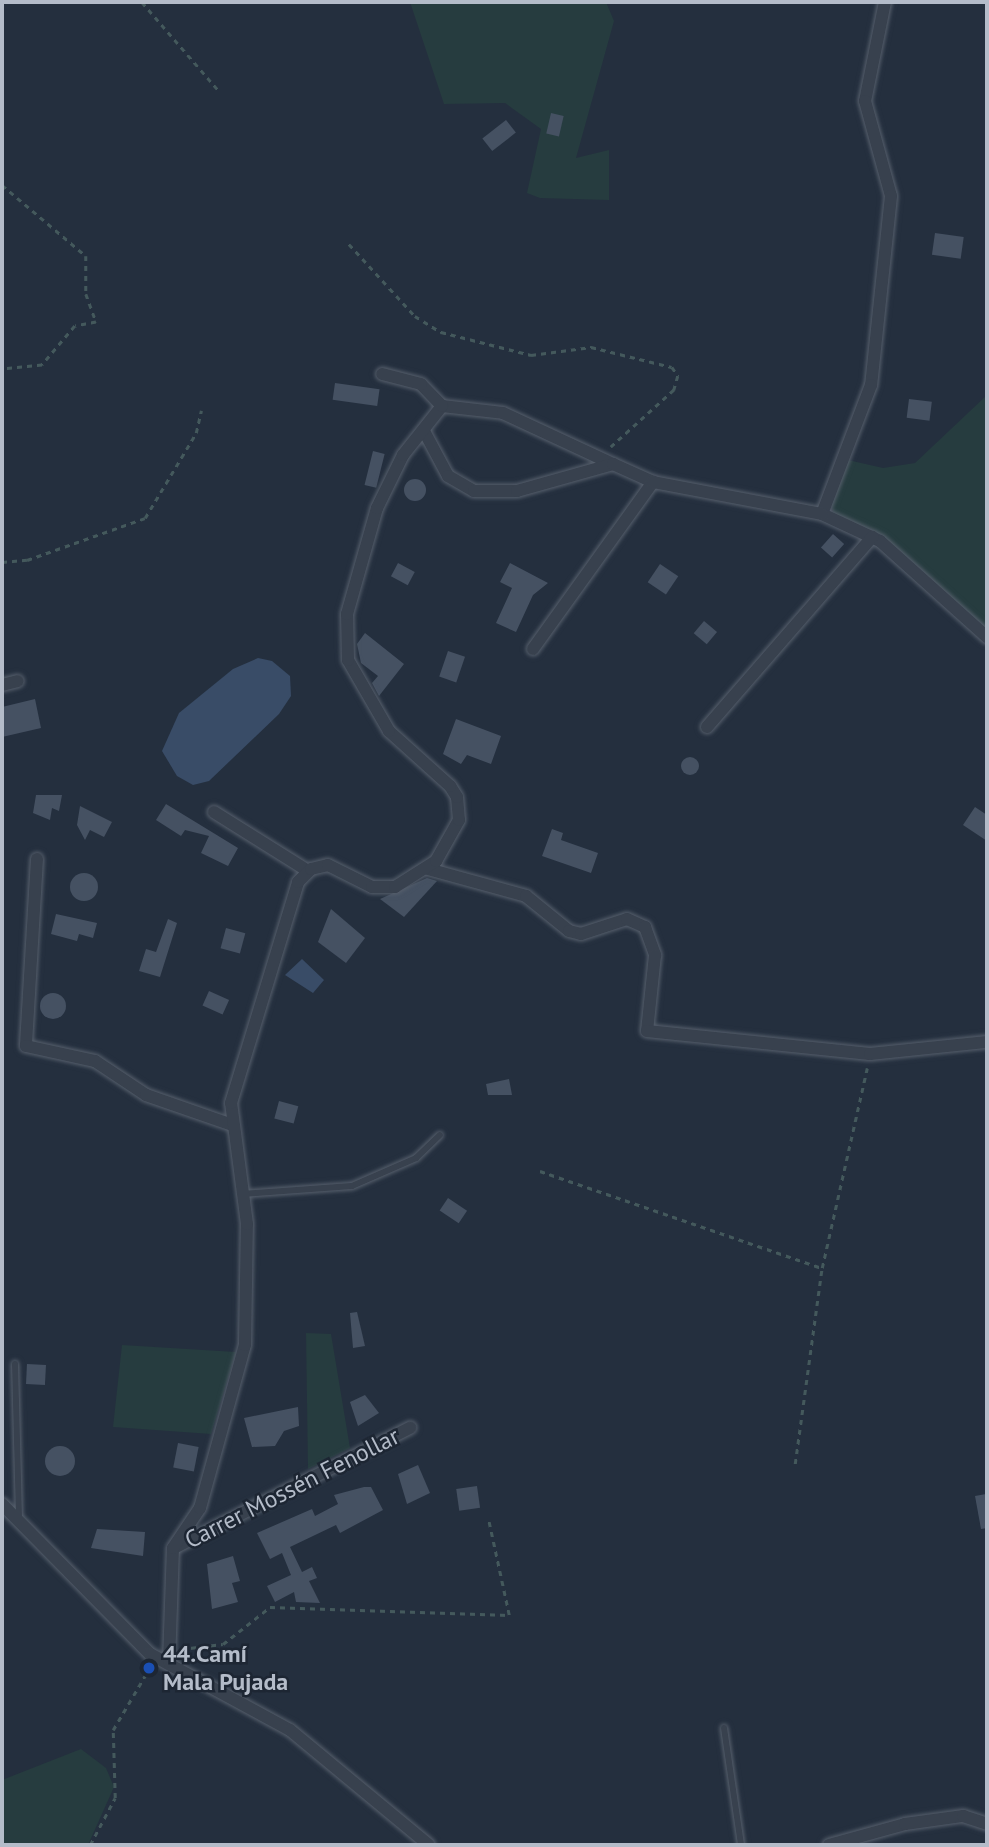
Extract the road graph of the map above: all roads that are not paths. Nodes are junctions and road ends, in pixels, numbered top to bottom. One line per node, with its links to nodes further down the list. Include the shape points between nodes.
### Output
1 (885, 2): 7 (street, via 865,101 891,196 872,385)
2 (382, 374): 3 (street, via 421,384)
3 (442, 406): 4 (street); 5 (street, via 503,413)
4 (424, 431): 5 (street, via 447,476 474,491 517,491); 16 (street, via 403,455 377,508 346,628 348,660 367,702 404,747 457,797 456,831)
5 (613, 464): 6 (street)
6 (653, 482): 7 (street); 10 (street)
7 (822, 514): 8 (street)
8 (872, 537): 9 (street); 13 (street)
9 (987, 637)
10 (533, 649)
11 (18, 681): 12 (street)
12 (2, 685)
13 (707, 727)
14 (214, 812): 17 (street)
15 (37, 859): 19 (street, via 26,1046 95,1061 146,1096)
16 (428, 869): 17 (street, via 383,889 337,867); 18 (street, via 526,896 569,931 582,934 627,919 645,927 655,955 647,1031 870,1054)
17 (308, 872): 19 (street, via 298,882 231,1103)
18 (987, 1042)
19 (232, 1125): 21 (street)
20 (440, 1135): 21 (lane, via 416,1158 352,1186)
21 (242, 1194): 26 (street, via 245,1345 200,1508)
22 (15, 1364): 25 (lane)
23 (410, 1428): 26 (street, Carrer Mossén Fenollar)
24 (2, 1504): 25 (street)
25 (19, 1522): 27 (street)
26 (173, 1548): 27 (street)
27 (165, 1656): 30 (street, via 290,1730)
28 (724, 1728): 31 (lane)
29 (987, 1824): 32 (street, via 963,1816 905,1824)
30 (429, 1845)
31 (741, 1845)
32 (829, 1845)

